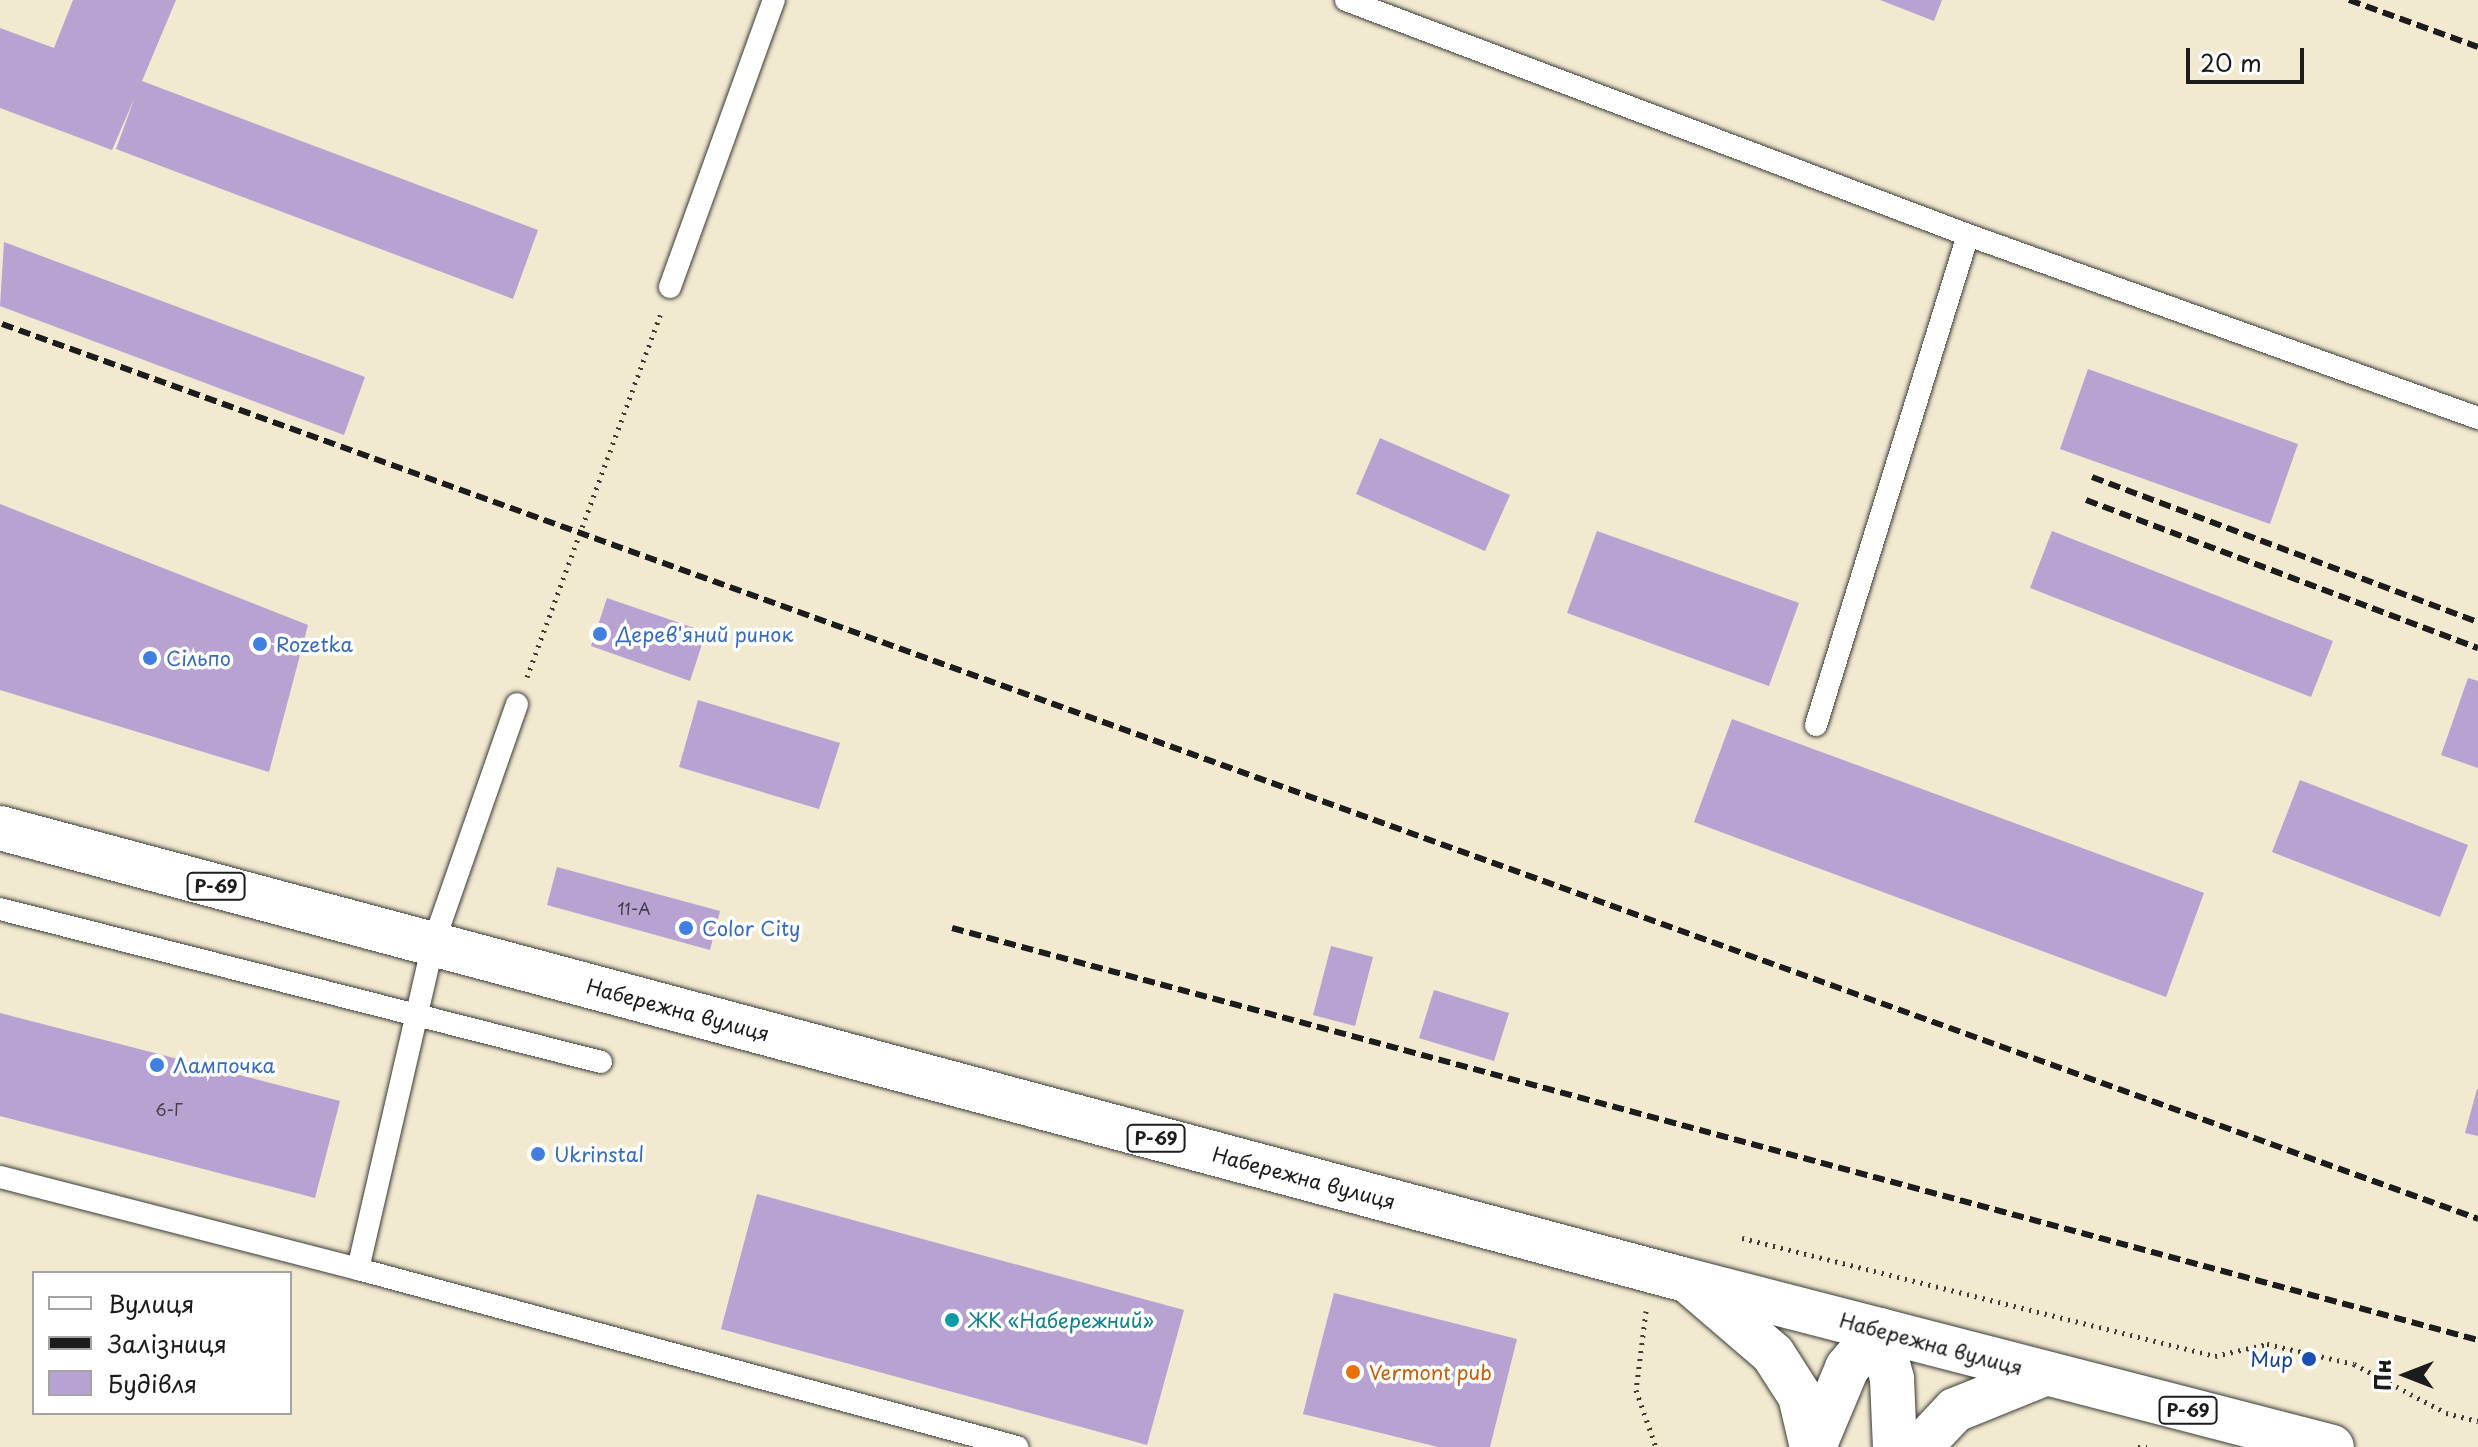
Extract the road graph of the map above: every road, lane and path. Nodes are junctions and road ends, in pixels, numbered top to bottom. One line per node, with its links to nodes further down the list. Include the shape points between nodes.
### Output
1 (774, 0): 4 (lane)
2 (1346, 0): 3 (lane)
3 (1968, 235): 5 (lane); 7 (lane)
4 (670, 287): 6 (path)
5 (2478, 418)
6 (517, 704): 10 (lane, via 468,838 451,906)
7 (1816, 725)
8 (0, 828): 10 (main road, Набережна вулиця / Р-69)
9 (0, 909): 11 (lane)
10 (433, 944): 11 (lane); 16 (main road, Набережна вулиця / Р-69)
11 (417, 1016): 12 (lane); 15 (lane)
12 (601, 1062)
13 (0, 1177): 15 (lane)
14 (1742, 1238): 20 (path, via 2215,1356 2267,1344 2354,1364 2446,1413)
15 (358, 1269): 21 (lane)
16 (1686, 1280): 18 (main road, Набережна вулиця / Р-69); 23 (main road, via 1773,1354 1800,1396)
17 (1646, 1306): 22 (path, via 1636,1390)
18 (1879, 1330): 19 (main road, Набережна вулиця / Р-69); 23 (main road, via 1847,1368); 24 (main road, via 1892,1379)
19 (2044, 1374): 25 (main road, via 1955,1410); 28 (main road, Набережна вулиця / Р-69)
20 (2478, 1421)
21 (1017, 1447)
22 (1656, 1447)
23 (1813, 1447)
24 (1895, 1447)
25 (1920, 1447)
26 (2138, 1447): 27 (path)
27 (2147, 1447)
28 (2332, 1447)

